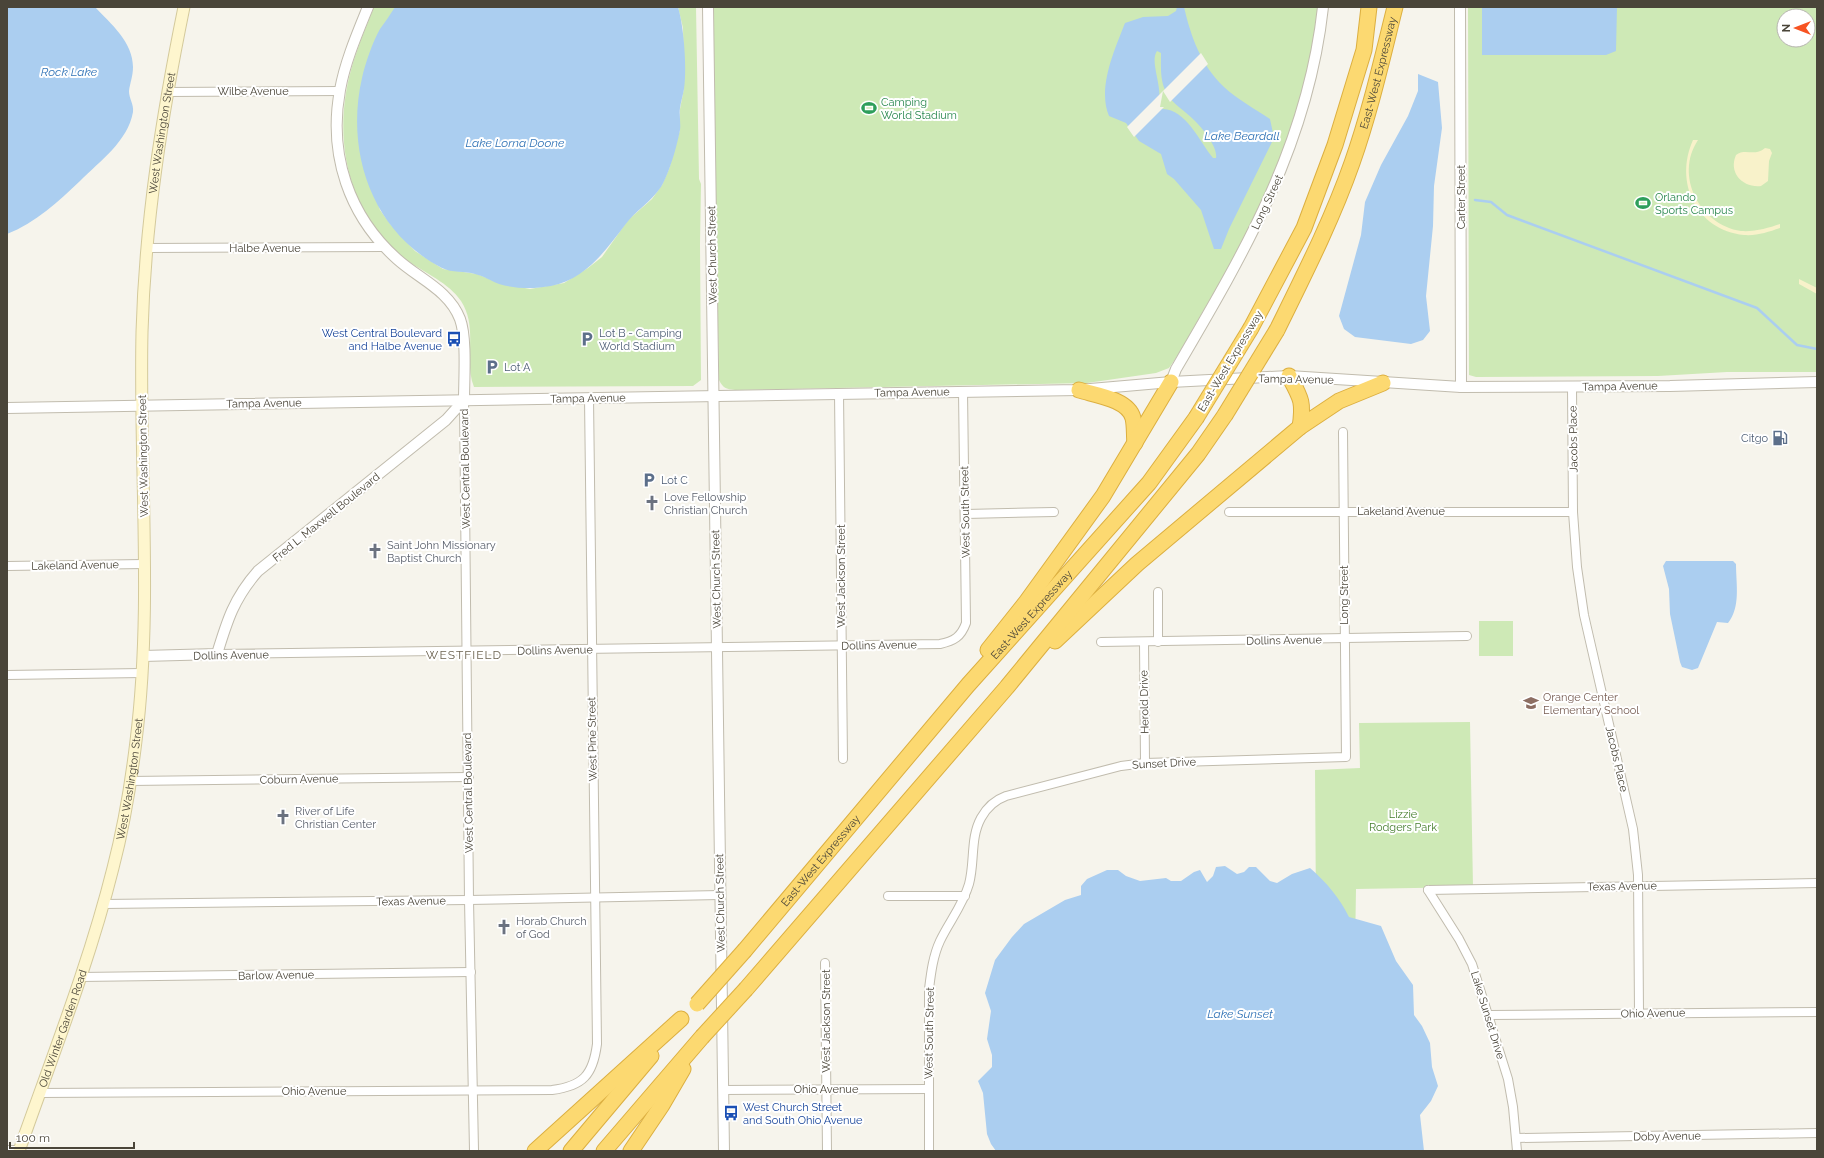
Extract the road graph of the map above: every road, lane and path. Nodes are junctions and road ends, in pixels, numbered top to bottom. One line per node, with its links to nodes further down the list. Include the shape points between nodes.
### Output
1 (184, 7): 9 (main road, West Washington Street)
2 (368, 7): 8 (street, West Central Boulevard)
3 (708, 7): 21 (street, West Church Street)
4 (1323, 7): 13 (street, Long Street, via 1302,112 1285,162 1270,199 1236,266)
5 (1369, 7): 51 (highway, East-West Expressway, bridge, via 1364,50 1335,145 1304,228 1251,328 1196,418 1149,482)
6 (1395, 7): 52 (highway, East-West Expressway, bridge, via 1352,163 1317,250 1277,330 1198,454)
7 (1460, 7): 16 (street, Carter Street)
8 (340, 91): 9 (street, Wilbe Avenue); 10 (street, West Central Boulevard, via 337,143 342,170 351,200 365,224)
9 (167, 92): 11 (main road, West Washington Street, via 153,182)
10 (384, 247): 11 (street, Halbe Avenue); 23 (street, West Central Boulevard, via 447,298 461,320)
11 (147, 248): 24 (main road, West Washington Street)
12 (1288, 376): 13 (street, Tampa Avenue); 15 (street, Tampa Avenue); 26 (highway, via 1303,407)
13 (1171, 382): 18 (street, Tampa Avenue); 28 (highway)
14 (1817, 382): 17 (street, Tampa Avenue)
15 (1383, 383): 16 (street, Tampa Avenue); 26 (highway, via 1339,401)
16 (1461, 387): 17 (street, Tampa Avenue)
17 (1572, 387): 32 (street, Jacobs Place)
18 (1079, 390): 19 (street, Tampa Avenue); 28 (highway, via 1125,406 1133,417)
19 (963, 391): 20 (street, Tampa Avenue); 33 (street, West South Street)
20 (839, 393): 21 (street, Tampa Avenue); 43 (street, West Jackson Street)
21 (714, 397): 22 (street, Tampa Avenue); 44 (street, West Church Street)
22 (589, 398): 23 (street, Tampa Avenue); 45 (street, West Pine Street)
23 (464, 400): 24 (street, Tampa Avenue); 46 (street, West Central Boulevard); 47 (street, Fred L. Maxwell Boulevard, via 446,420 258,571 244,586 235,602)
24 (141, 405): 25 (street, Tampa Avenue); 34 (main road, West Washington Street)
25 (7, 408)
26 (1300, 427): 52 (highway, via 1138,564)
27 (1343, 432): 29 (street, Long Street)
28 (1135, 444): 51 (highway, via 1070,543 979,661)
29 (1344, 511): 31 (street, Lakeland Avenue); 32 (street, Lakeland Avenue); 39 (street, Long Street)
30 (1054, 512): 33 (street)
31 (1229, 512)
32 (1573, 512): 60 (street, Jacobs Place, via 1584,615 1634,828)
33 (966, 514): 37 (street, West South Street, via 967,611)
34 (144, 564): 35 (street, Lakeland Avenue); 48 (main road, West Washington Street)
35 (7, 566)
36 (1158, 592): 42 (street)
37 (963, 632): 43 (street, Dollins Avenue, via 957,638 940,644)
38 (1467, 636): 39 (street, Dollins Avenue)
39 (1344, 639): 42 (street, Dollins Avenue); 53 (street, Long Street)
40 (1101, 642): 41 (street, Dollins Avenue)
41 (1144, 642): 42 (street, Dollins Avenue); 55 (street, Herold Drive)
42 (1158, 642)
43 (841, 645): 44 (street, Dollins Avenue); 54 (street, West Jackson Street)
44 (717, 648): 45 (street, Dollins Avenue); 62 (street, West Church Street)
45 (591, 649): 46 (street, Dollins Avenue); 65 (street, West Pine Street)
46 (467, 652): 47 (street, Dollins Avenue); 56 (street, West Central Boulevard)
47 (216, 654): 48 (street, Dollins Avenue)
48 (143, 656): 49 (main road, West Washington Street)
49 (142, 673): 50 (street); 57 (main road, West Washington Street)
50 (7, 675)
51 (968, 685): 74 (highway, East-West Expressway, bridge, via 745,950)
52 (1007, 687): 75 (highway, East-West Expressway, bridge)
53 (1346, 757): 55 (street, Sunset Drive)
54 (843, 759)
55 (1145, 763): 58 (street, Sunset Drive, via 1121,766 1006,796)
56 (469, 777): 57 (street, Coburn Avenue); 66 (street, West Central Boulevard)
57 (130, 781): 67 (main road, West Washington Street, via 114,866)
58 (988, 807): 64 (street, West South Street, via 976,829 969,882)
59 (1817, 883): 60 (street, Texas Avenue)
60 (1639, 885): 61 (street, Texas Avenue); 72 (street, Jacobs Place)
61 (1428, 890): 73 (street, Lake Sunset Drive, via 1459,938 1472,964)
62 (720, 895): 65 (street, Texas Avenue); 80 (street, West Church Street)
63 (888, 896): 64 (street)
64 (964, 896): 78 (street, West South Street, via 939,942 933,966 929,989)
65 (595, 898): 66 (street, Texas Avenue); 76 (street, West Pine Street, via 597,1044 592,1067)
66 (469, 900): 67 (street, Texas Avenue); 69 (street, West Central Boulevard)
67 (103, 904): 70 (main road, Old Winter Garden Road)
68 (825, 963): 77 (street, West Jackson Street)
69 (471, 972): 70 (street, Barlow Avenue); 79 (street, West Central Boulevard)
70 (80, 977): 81 (main road, Old Winter Garden Road)
71 (1817, 1012): 72 (street, Ohio Avenue)
72 (1639, 1013): 73 (street, Ohio Avenue)
73 (1489, 1015): 83 (street, Lake Sunset Drive, via 1508,1079)
74 (682, 1019): 87 (highway); 88 (highway, East-West Expressway)
75 (702, 1037): 89 (highway, East-West Expressway); 90 (highway)
76 (586, 1077): 79 (street, Ohio Avenue, via 572,1086 552,1090)
77 (826, 1089): 78 (street, Ohio Avenue); 80 (street, Ohio Avenue); 92 (street, West Jackson Street)
78 (929, 1089): 93 (street, West South Street)
79 (474, 1090): 81 (street, Ohio Avenue); 86 (street, West Central Boulevard)
80 (722, 1090): 91 (street, West Church Street)
81 (39, 1094): 85 (main road, Old Winter Garden Road)
82 (1817, 1133): 83 (street, Doby Avenue)
83 (1517, 1138): 94 (street, Lake Sunset Drive)
84 (7, 1150): 85 (street)
85 (19, 1150)
86 (474, 1150)
87 (535, 1151)
88 (571, 1151)
89 (604, 1151)
90 (631, 1151)
91 (724, 1151)
92 (827, 1151)
93 (929, 1151)
94 (1517, 1151)

